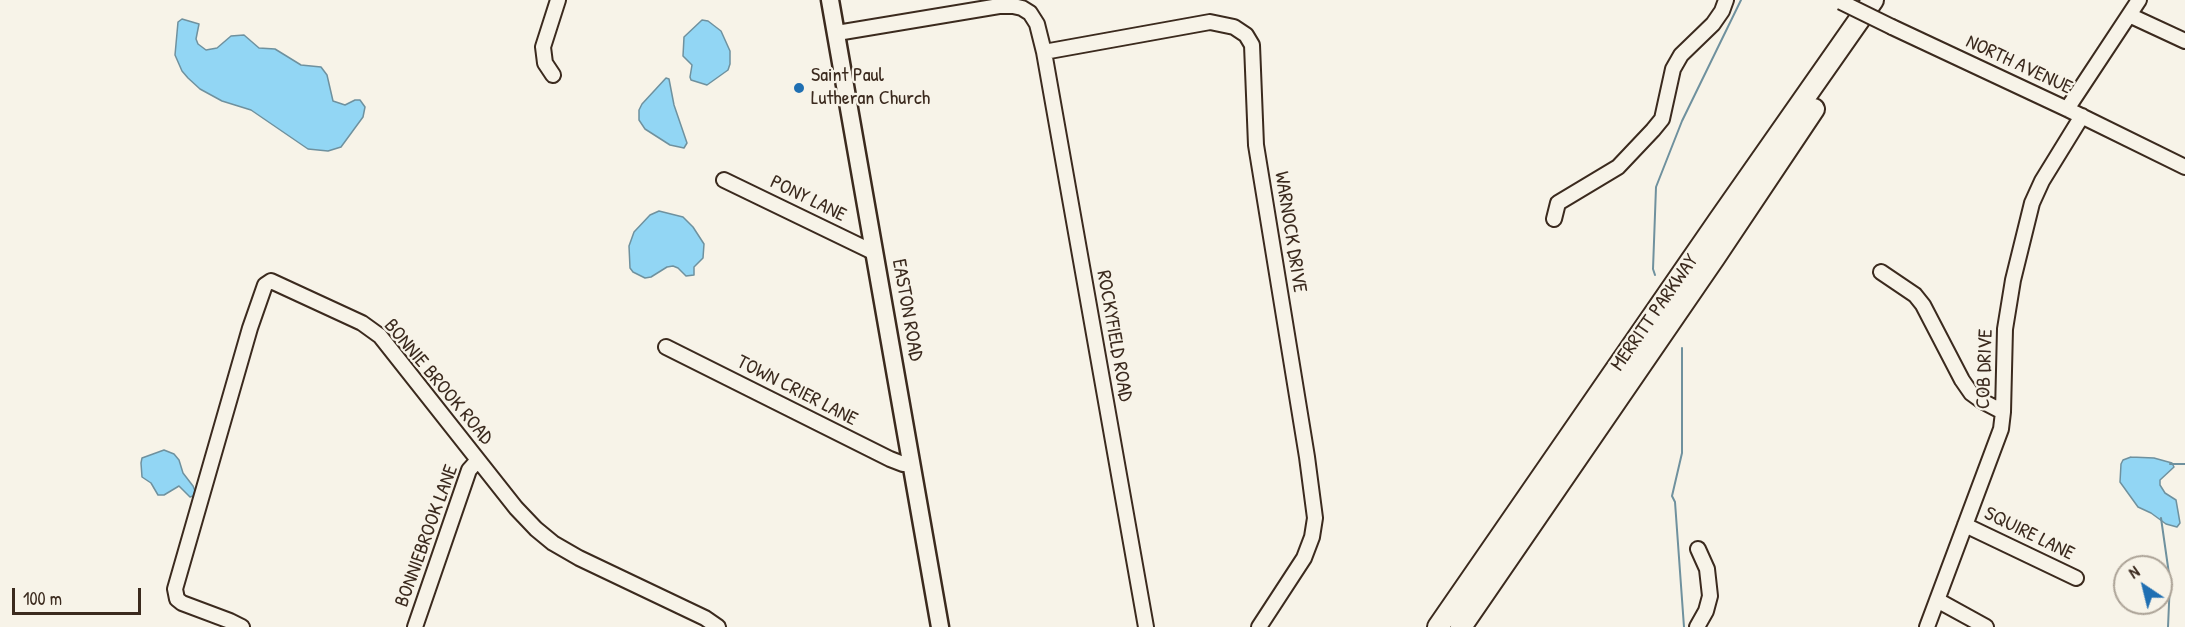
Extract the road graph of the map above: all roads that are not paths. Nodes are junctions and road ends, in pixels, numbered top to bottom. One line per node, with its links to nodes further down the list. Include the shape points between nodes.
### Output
1 (830, 0): 9 (main road, EASTON ROAD)
2 (1726, 0): 17 (street, via 1713,24 1681,55 1673,69 1662,119 1618,167 1558,203)
3 (1873, 0): 34 (highway, MERRITT PARKWAY)
4 (1888, 0): 35 (highway, MERRITT PARKWAY)
5 (2139, 0): 8 (street)
6 (1838, 1): 13 (street, NORTH AVENUE, bridge)
7 (553, 2): 12 (street, via 543,47 545,63)
8 (2129, 15): 10 (street); 13 (street)
9 (837, 33): 11 (street, ROCKYFIELD ROAD, via 1013,6 1033,17); 18 (main road, EASTON ROAD)
10 (2185, 41)
11 (1044, 52): 32 (street, ROCKYFIELD ROAD); 33 (street, WARNOCK DRIVE, via 1210,22 1234,27 1252,45 1256,145 1315,509 1314,531 1304,558)
12 (553, 75)
13 (2067, 109): 14 (street, NORTH AVENUE)
14 (2082, 116): 15 (street, NORTH AVENUE); 21 (street, COB DRIVE, via 2039,187 2025,231 2005,329)
15 (2185, 167)
16 (724, 180): 18 (street, PONY LANE)
17 (1554, 219)
18 (875, 253): 23 (main road, EASTON ROAD)
19 (1881, 272): 21 (street, via 1923,305 1971,393)
20 (669, 348): 23 (street, TOWN CRIER LANE, via 890,459)
21 (2003, 412): 24 (street, COB DRIVE, via 1998,438)
22 (477, 460): 28 (street, BONNIE BROOK ROAD, via 380,336 362,323 285,286 267,282 250,328 175,589 182,603); 29 (street, BONNIEBROOK LANE, via 469,471); 30 (street, BONNIE BROOK ROAD, via 516,508 553,543)
23 (912, 464): 31 (main road, EASTON ROAD)
24 (1965, 525): 26 (street, SQUIRE LANE); 27 (street, COB DRIVE)
25 (1698, 549): 36 (street, via 1707,569 1710,596)
26 (2076, 578)
27 (1937, 600): 37 (street, COB DRIVE); 38 (street)
28 (242, 627)
29 (414, 627)
30 (718, 627)
31 (940, 627)
32 (1146, 627)
33 (1259, 627)
34 (1438, 627)
35 (1461, 627)
36 (1697, 627)
37 (1927, 627)
38 (1986, 627)

